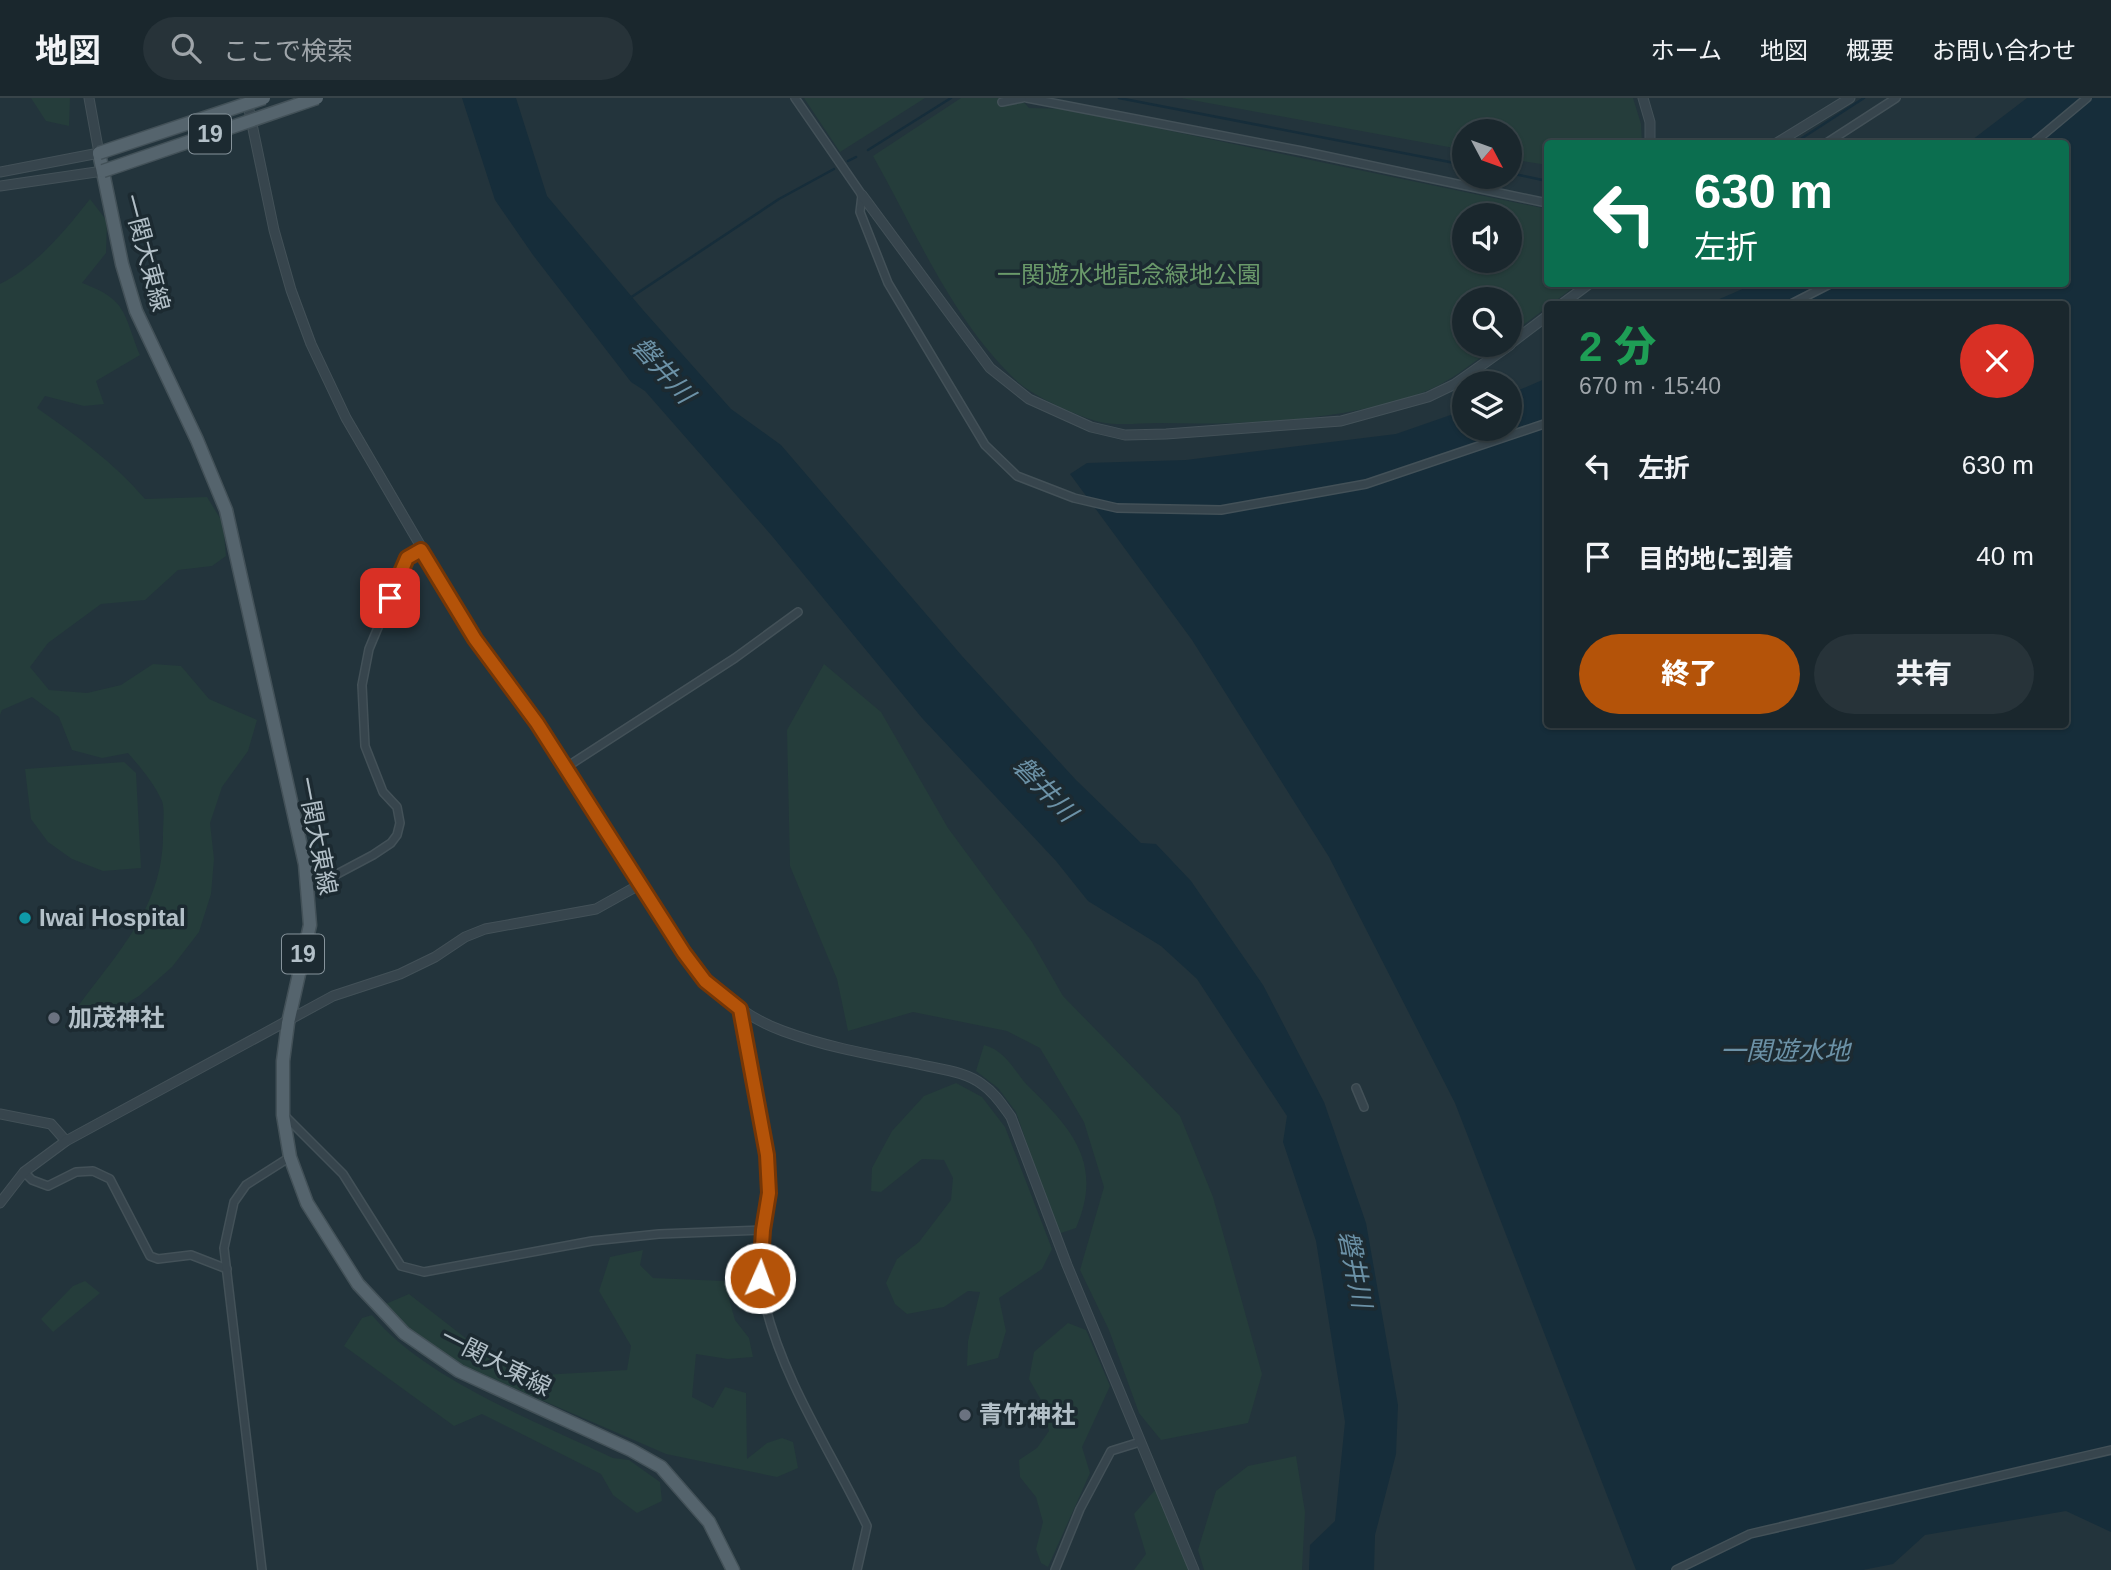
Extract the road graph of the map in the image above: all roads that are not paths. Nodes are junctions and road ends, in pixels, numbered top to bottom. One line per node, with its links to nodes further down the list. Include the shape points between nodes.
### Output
1 (89, 98): 16 (street)
2 (247, 98): 30 (street, via 274,230 304,326 346,418)
3 (264, 98): 16 (main road, 19, bridge)
4 (317, 98): 17 (main road, 一関大東線 / 19, bridge)
5 (795, 98): 20 (street)
6 (1025, 98): 11 (street); 21 (street)
7 (1643, 98): 12 (street)
8 (1850, 98): 13 (street)
9 (1896, 98): 14 (street)
10 (2087, 98): 15 (street)
11 (1002, 103)
12 (1650, 140)
13 (1782, 140)
14 (1831, 140)
15 (2037, 140)
16 (99, 153): 17 (main road, 一関大東線 / 19); 18 (street)
17 (103, 171): 19 (street); 34 (main road, 一関大東線 / 19, via 136,310 226,510)
18 (0, 172)
19 (0, 186)
20 (862, 195): 28 (street, via 990,368 1028,399 1091,428 1125,435 1167,434 1341,421 1428,397); 29 (street, via 860,212 888,283 985,445 1017,476 1074,498 1117,508 1221,510 1366,484)
21 (1544, 202)
22 (1585, 287): 24 (street)
23 (1824, 287): 25 (street)
24 (1566, 301)
25 (1797, 301)
26 (1544, 318): 27 (street)
27 (1522, 336)
28 (1493, 357)
29 (1544, 424)
30 (421, 550): 32 (street, via 475,639); 34 (street, via 407,558 369,649 362,685 365,746 383,792 397,807 397,835 373,855)
31 (798, 612): 32 (street, via 724,666)
32 (565, 768): 33 (street)
33 (639, 885): 35 (street, via 705,981); 36 (street, via 596,909 485,929 412,968 333,996)
34 (309, 889): 36 (main road, 一関大東線 / 19, via 310,925)
35 (740, 1009): 45 (street, via 767,1155 769,1193); 47 (street, via 781,1030 828,1045 956,1073 982,1084 997,1098 1011,1117)
36 (288, 1023): 40 (main road, 一関大東線 / 19); 41 (street)
37 (1356, 1088): 38 (street)
38 (1364, 1107)
39 (0, 1114): 41 (street, via 51,1124)
40 (283, 1115): 42 (main road, 一関大東線 / 19); 45 (street, via 343,1174 401,1266 424,1272 592,1241)
41 (66, 1141): 43 (street)
42 (290, 1157): 46 (street, via 246,1185 234,1202 224,1248); 50 (main road, 一関大東線 / 19, via 307,1203 333,1246 358,1284 404,1333 459,1371 661,1467 709,1522)
43 (24, 1172): 44 (street); 46 (street, via 32,1181 48,1186 76,1172 93,1171 110,1179 150,1256 191,1255)
44 (0, 1203)
45 (763, 1230): 51 (street, via 760,1278 777,1343 867,1526)
46 (227, 1269): 49 (street)
47 (1140, 1442): 52 (street, via 1111,1451); 53 (street)
48 (2111, 1450): 54 (street, via 1750,1534)
49 (262, 1570)
50 (733, 1570)
51 (857, 1570)
52 (1055, 1570)
53 (1194, 1570)
54 (1676, 1570)

